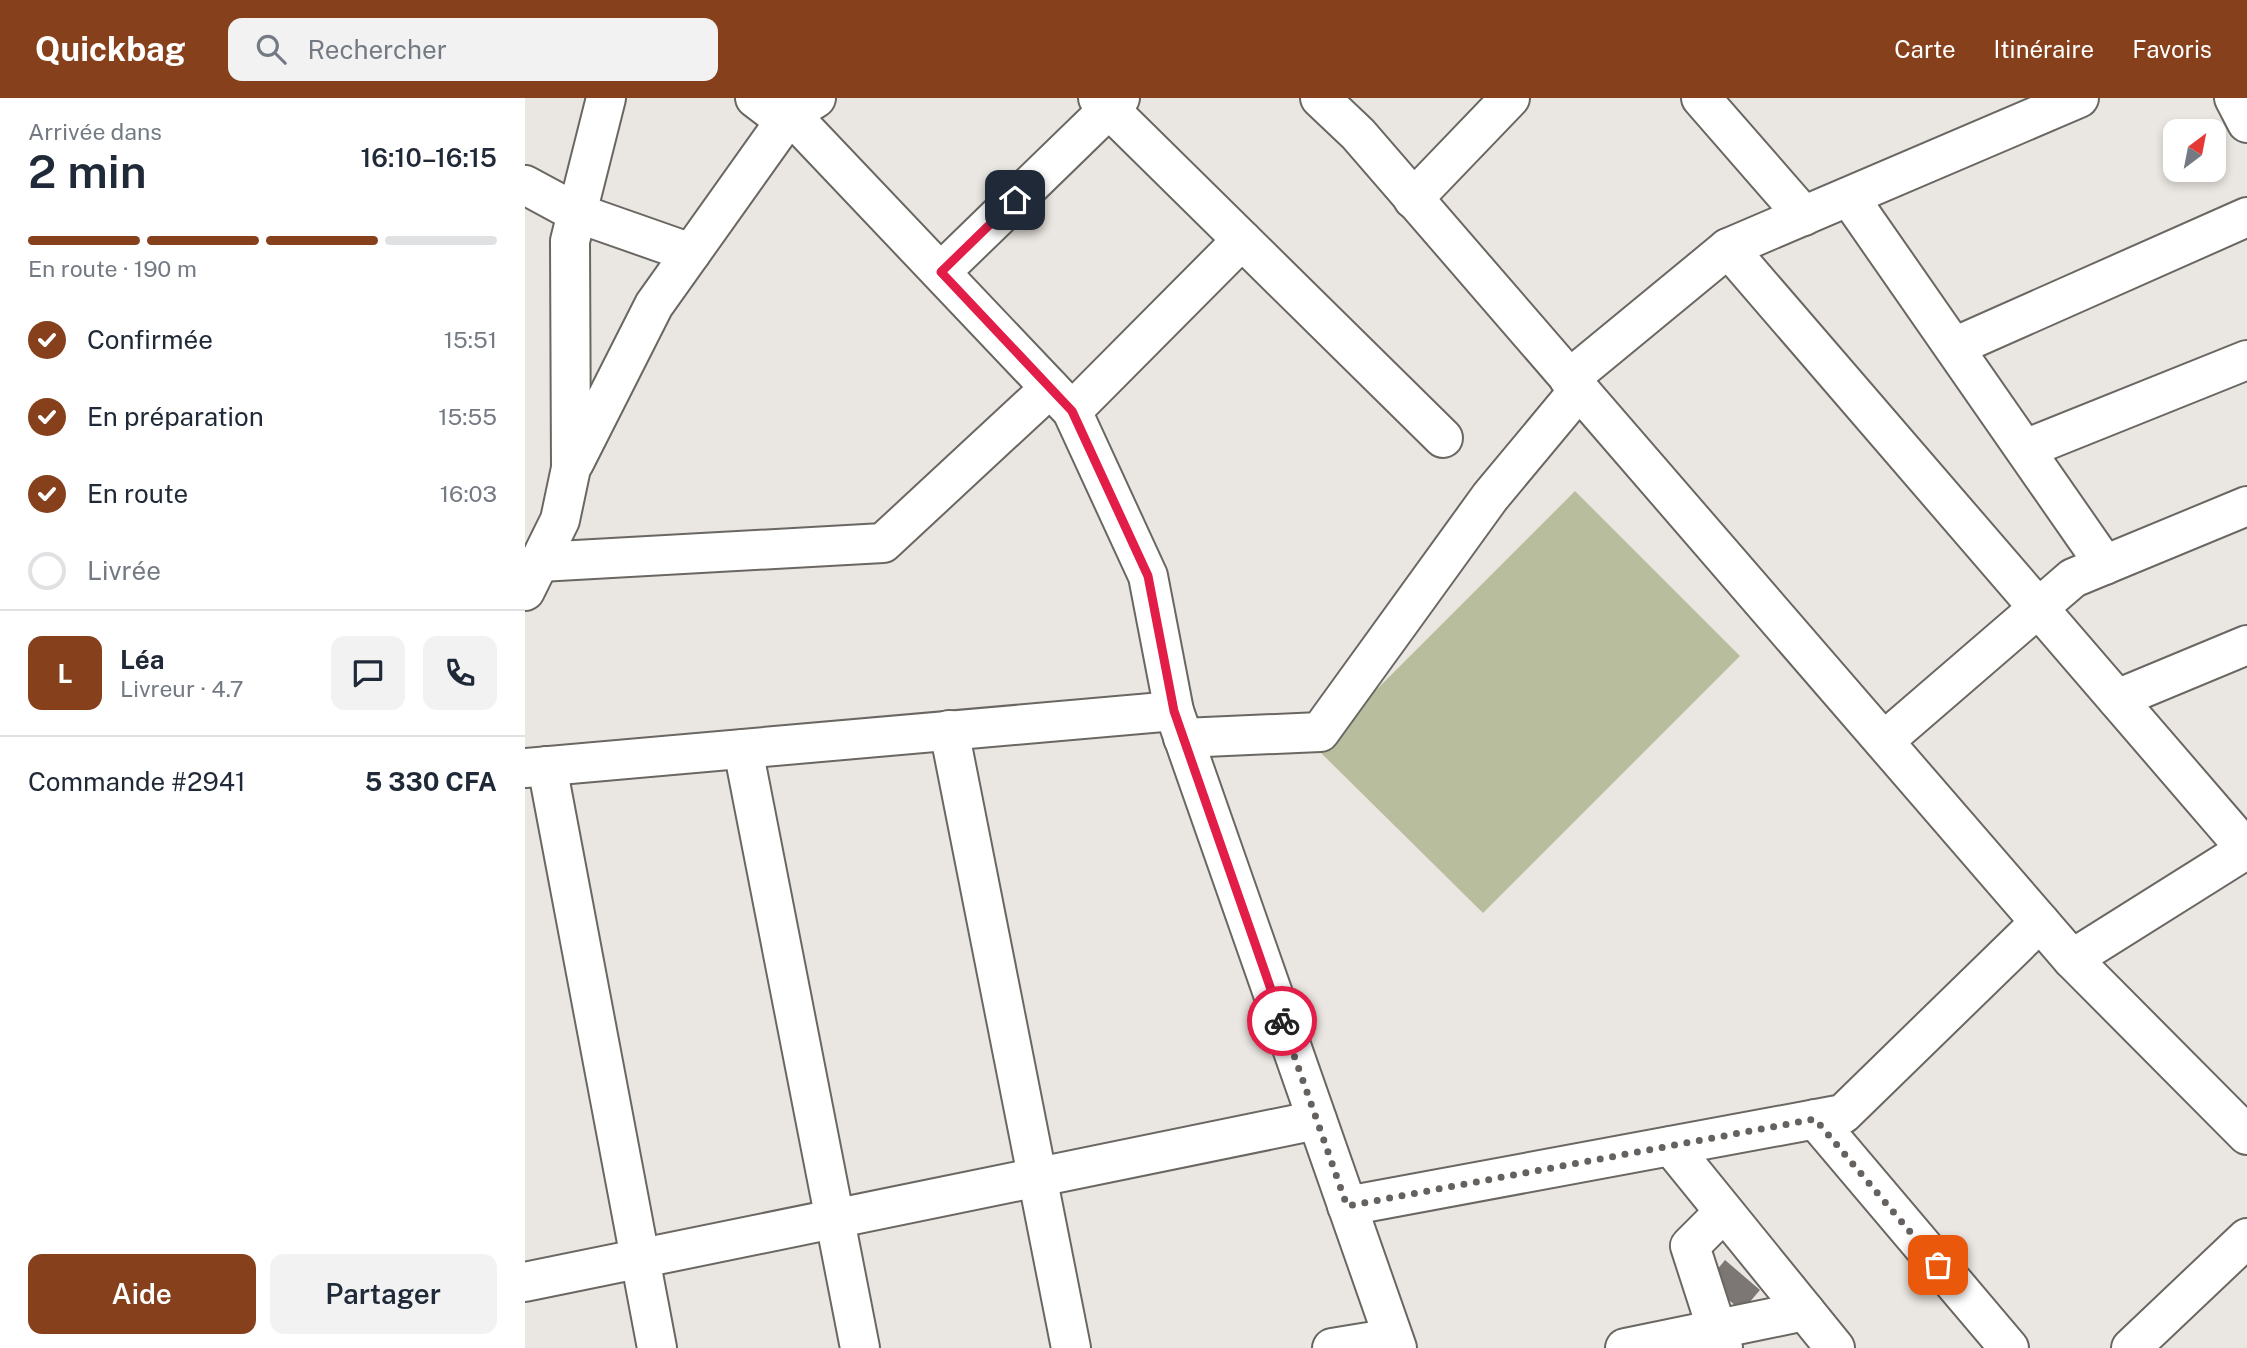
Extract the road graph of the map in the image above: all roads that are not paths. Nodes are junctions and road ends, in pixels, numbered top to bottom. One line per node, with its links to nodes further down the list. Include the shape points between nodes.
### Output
1 (606, 98): 14 (street)
2 (755, 98): 9 (street)
3 (1320, 98): 13 (street, via 1358,134)
4 (1510, 98): 13 (street)
5 (1701, 98): 15 (street)
6 (2079, 98): 12 (street)
7 (2234, 98): 10 (street)
8 (1109, 102): 17 (street); 20 (street)
9 (797, 111): 19 (street); 20 (street)
10 (2247, 123)
11 (525, 185): 14 (street)
12 (1849, 197): 15 (street); 21 (street)
13 (1413, 199): 23 (street)
14 (577, 213): 19 (street); 27 (street, via 570,241)
15 (1804, 216): 18 (street)
16 (2247, 217): 21 (street)
17 (1242, 240): 24 (street); 25 (street)
18 (1728, 248): 23 (street); 31 (street)
19 (691, 253): 27 (street, via 654,304)
20 (941, 272): 24 (street)
21 (1954, 347): 26 (street)
22 (2247, 360): 26 (street)
23 (1574, 385): 34 (street, via 1320,732); 36 (street)
24 (1061, 400): 30 (street, via 883,542); 34 (street, via 1148,576)
25 (1443, 438)
26 (2025, 449): 29 (street)
27 (571, 468): 30 (street, via 560,520)
28 (2247, 506): 29 (street)
29 (2105, 565): 31 (street, via 2073,578)
30 (532, 577)
31 (2039, 608): 33 (street); 36 (street)
32 (2247, 645): 33 (street)
33 (2117, 699): 39 (street)
34 (1179, 724): 35 (street); 42 (street)
35 (949, 730): 37 (street); 46 (street)
36 (1884, 741): 40 (street)
37 (743, 749): 38 (street); 49 (street)
38 (536, 767): 51 (street)
39 (2247, 850): 41 (street)
40 (2040, 922): 41 (street); 43 (street, via 1843,1114)
41 (2072, 959): 44 (street)
42 (1317, 1119): 46 (street); 47 (street)
43 (1815, 1119): 45 (street); 62 (street)
44 (2247, 1135)
45 (1671, 1146): 47 (street); 48 (street)
46 (1037, 1177): 49 (street); 58 (street)
47 (1347, 1206): 55 (street)
48 (1724, 1212): 53 (street); 54 (street, via 1690,1246)
49 (835, 1218): 51 (street); 57 (street)
50 (2247, 1238): 63 (street)
51 (640, 1259): 52 (street); 56 (street)
52 (525, 1282)
53 (1805, 1311): 54 (street); 61 (street)
54 (1720, 1338): 60 (street)
55 (1395, 1343): 59 (street)
56 (657, 1348)
57 (860, 1348)
58 (1071, 1348)
59 (1332, 1348)
60 (1625, 1348)
61 (1835, 1348)
62 (2009, 1348)
63 (2131, 1348)

